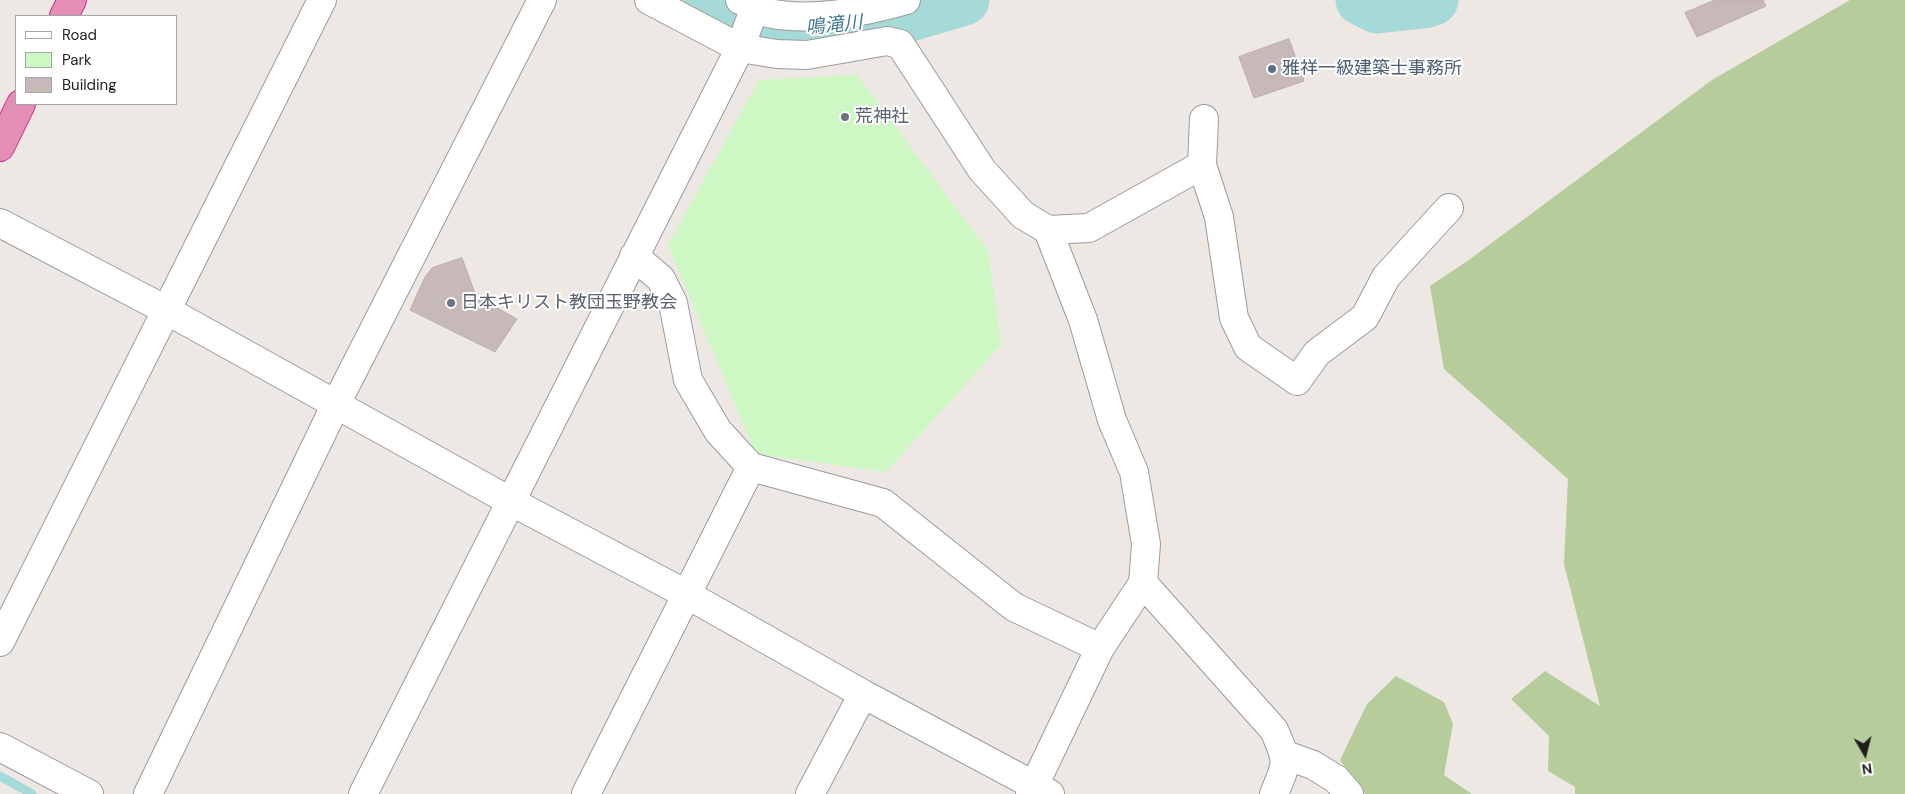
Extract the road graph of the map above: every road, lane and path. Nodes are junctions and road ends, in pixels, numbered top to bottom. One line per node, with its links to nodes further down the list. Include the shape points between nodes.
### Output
1 (72, 0): 5 (highway)
2 (322, 0): 16 (street)
3 (542, 0): 17 (street)
4 (649, 0): 7 (street)
5 (64, 15)
6 (888, 15): 7 (street, via 809,17 766,12); 7 (street, via 807,55 777,54); 14 (street, via 900,44 982,170 1023,215)
7 (747, 20): 15 (street)
8 (21, 105): 10 (highway)
9 (1204, 119): 11 (street)
10 (0, 147)
11 (1202, 166): 12 (street, via 1219,217 1234,318 1248,347 1297,381 1317,353 1365,317 1386,277); 14 (street, via 1089,228)
12 (1449, 208)
13 (0, 222): 16 (street)
14 (1048, 230): 20 (street, via 1083,320 1112,420 1134,472 1146,544)
15 (634, 256): 18 (street, via 661,279 673,303 688,380 718,431); 19 (street)
16 (166, 310): 17 (street); 22 (street)
17 (336, 404): 19 (street); 30 (street)
18 (751, 467): 21 (street); 23 (street, via 883,502 1014,607)
19 (510, 501): 21 (street); 31 (street)
20 (1143, 583): 23 (street); 26 (street, via 1274,730)
21 (686, 594): 24 (street); 32 (street)
22 (0, 642)
23 (1100, 648): 28 (street)
24 (863, 694): 28 (street); 33 (street)
25 (0, 746): 27 (street)
26 (1285, 755): 34 (street, via 1285,769); 35 (street, via 1313,765 1336,779)
27 (56, 786): 29 (street)
28 (1038, 791)
29 (89, 794)
30 (148, 794)
31 (362, 794)
32 (586, 794)
33 (810, 794)
34 (1274, 794)
35 (1349, 794)

